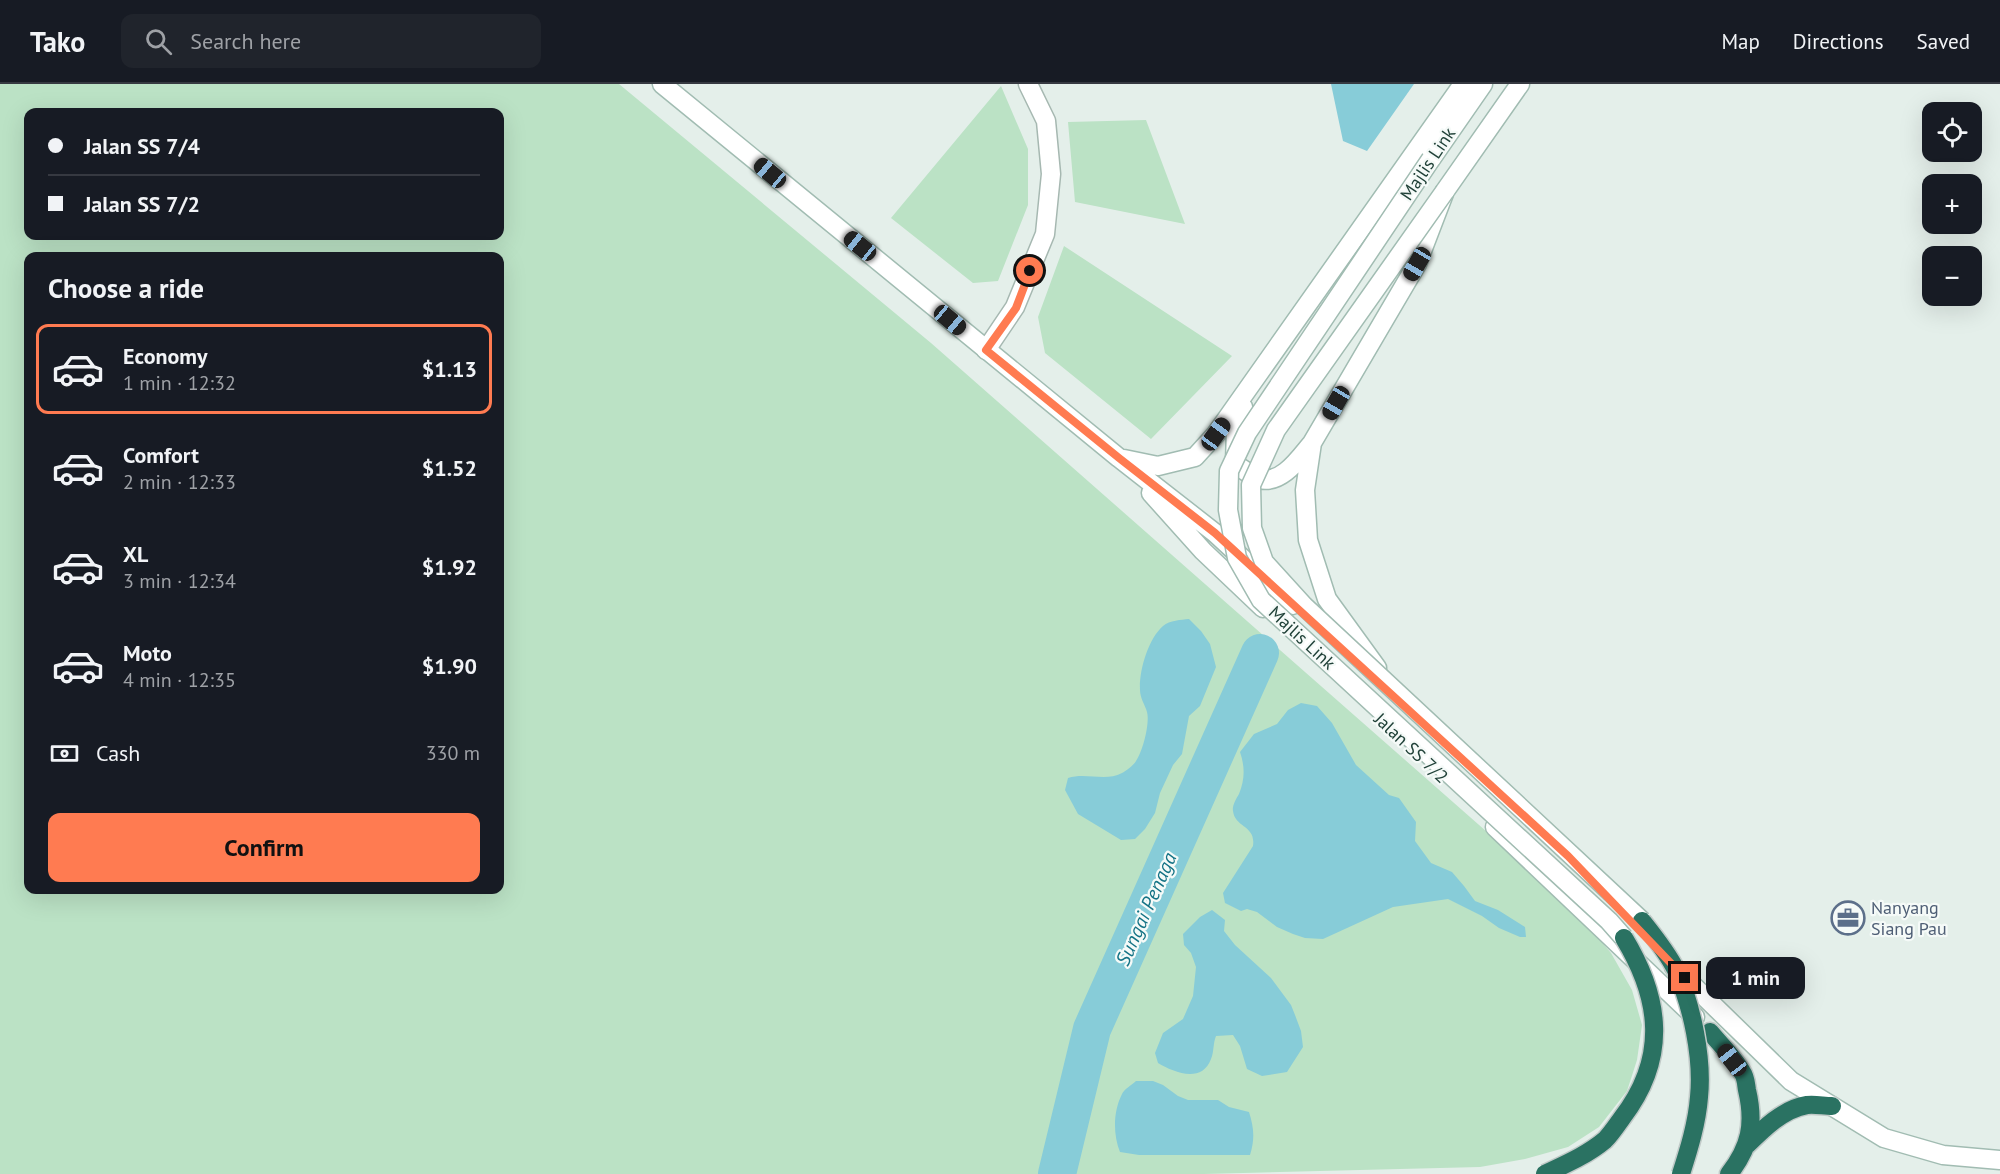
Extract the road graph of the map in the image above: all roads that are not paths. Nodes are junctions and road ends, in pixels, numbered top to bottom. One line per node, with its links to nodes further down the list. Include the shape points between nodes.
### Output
1 (662, 84): 7 (street, Jalan SS 7/2)
2 (1028, 84): 7 (street, via 1046,121 1051,174 1045,234 1016,308)
3 (1463, 84): 8 (street)
4 (1483, 84): 13 (street, Majlis Link, bridge, via 1247,433 1229,471 1228,510 1237,558 1261,600)
5 (1520, 84): 6 (street, Majlis Link)
6 (1445, 191): 9 (street, via 1417,264); 12 (street, Majlis Link, bridge, via 1276,430 1251,485 1252,528 1264,562 1304,606)
7 (986, 350): 10 (street, Jalan SS 7/2)
8 (1261, 373): 9 (street, via 1238,421 1235,464 1260,479 1275,478 1287,471); 10 (street, via 1195,457 1158,466)
9 (1312, 443): 11 (street, via 1305,490 1308,540 1328,598)
10 (1119, 458): 11 (street, Jalan SS 7/2, via 1215,533); 14 (street, Jalan SS 7/2, via 1203,551)
11 (1404, 706): 15 (street, Jalan SS 7/2, via 1568,856 1791,1081)
12 (1642, 921): 19 (highway, bridge, via 1676,970 1691,1014 1699,1096)
13 (1624, 938): 18 (highway, bridge, via 1637,959 1652,1003 1654,1038 1649,1066 1635,1102 1606,1139 1579,1159)
14 (1710, 1032): 16 (highway, via 1744,1074 1752,1109)
15 (1832, 1106): 16 (highway, via 1808,1105 1784,1115); 17 (street, Jalan SS 7/2, via 1884,1138 1943,1155)
16 (1746, 1145): 20 (highway)
17 (2000, 1160)
18 (1545, 1174)
19 (1681, 1174)
20 (1729, 1174)

